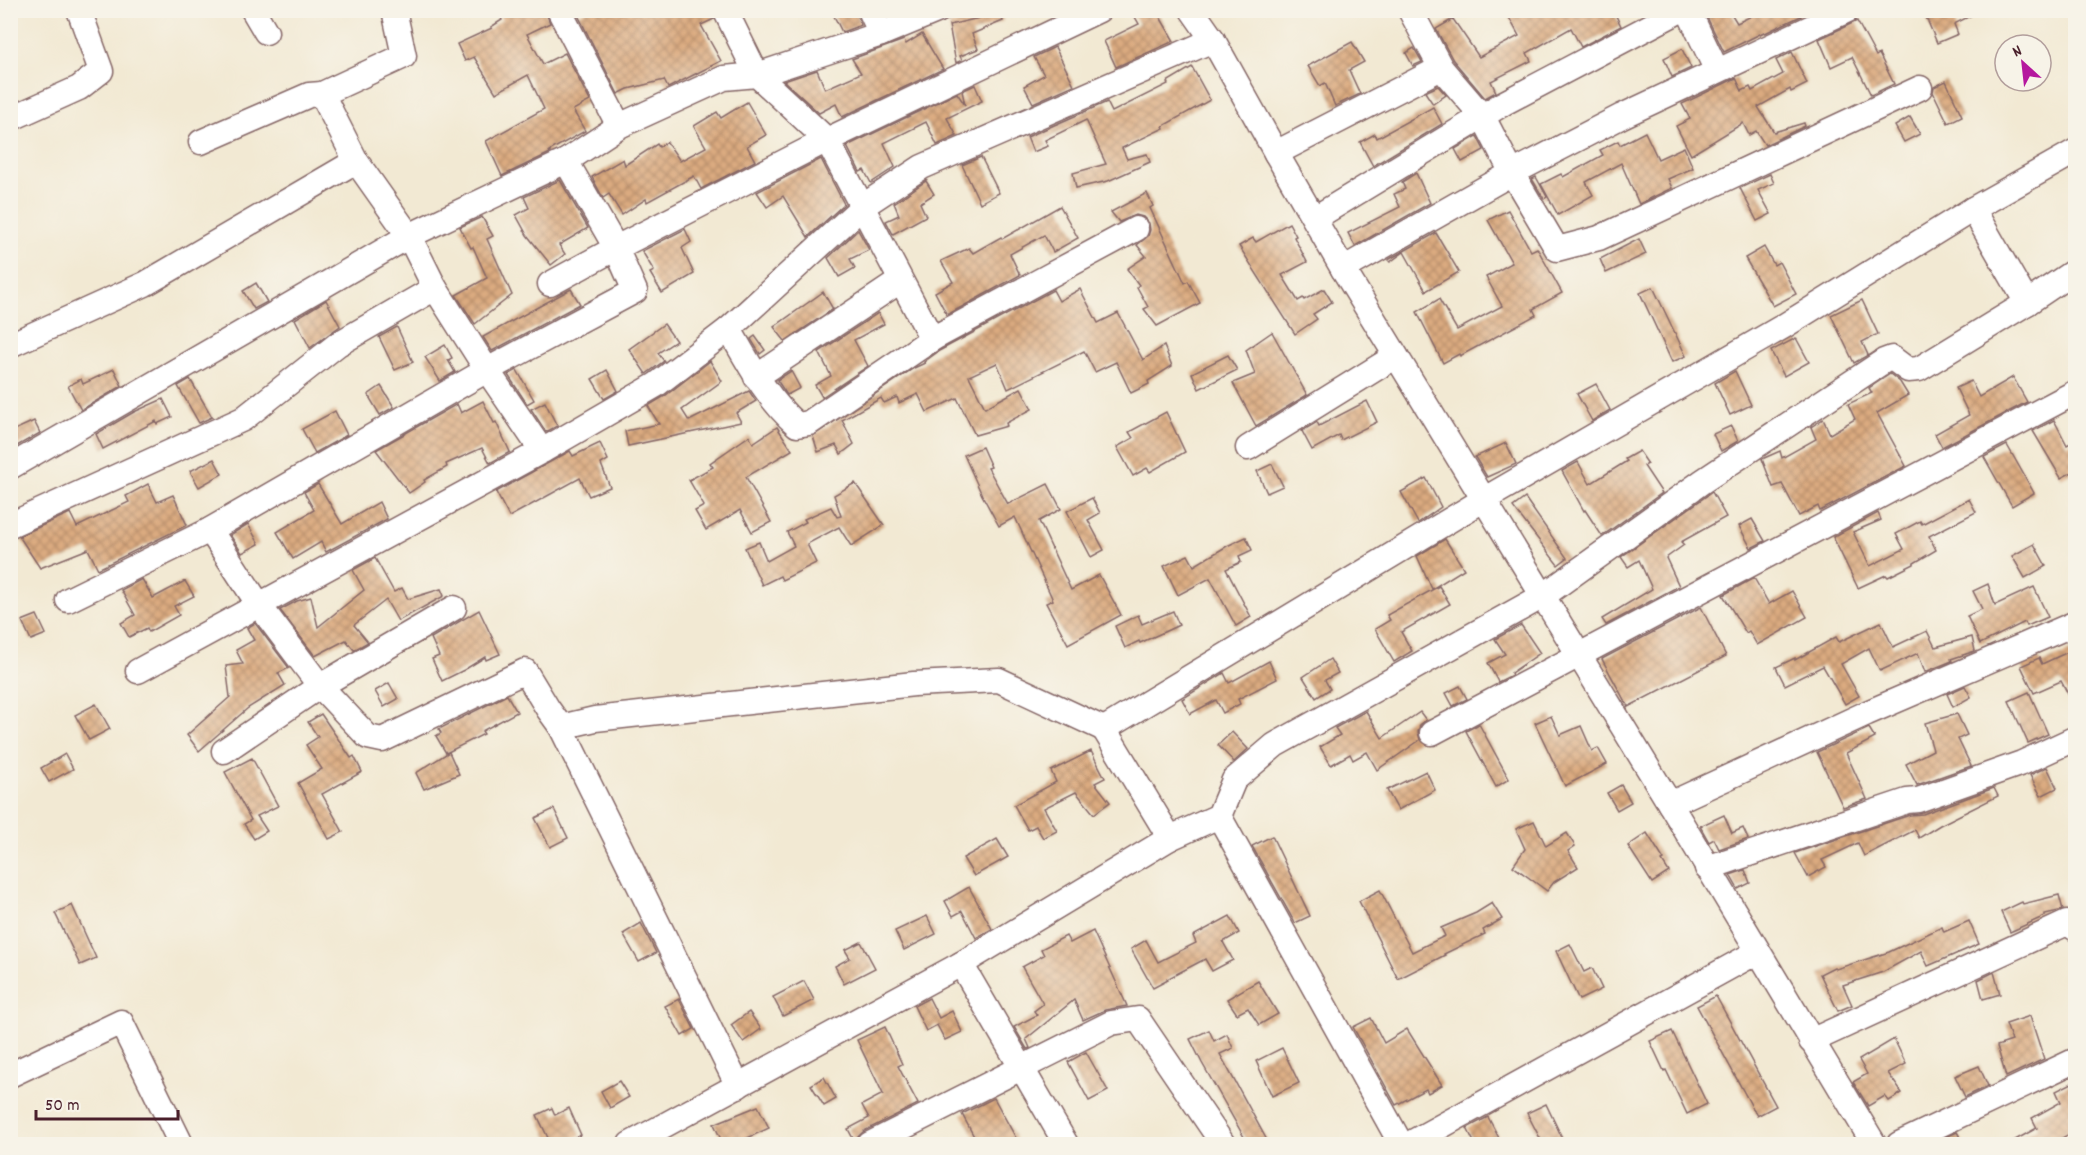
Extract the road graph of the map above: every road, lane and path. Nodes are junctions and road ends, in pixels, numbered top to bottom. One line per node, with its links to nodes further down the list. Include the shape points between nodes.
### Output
1 (79, 10): 23 (street, via 101,71 79,88)
2 (253, 10): 14 (street)
3 (394, 10): 21 (street, via 404,56)
4 (559, 10): 24 (street)
5 (725, 10): 19 (street)
6 (870, 10): 15 (street)
7 (939, 10): 15 (street)
8 (1099, 10): 25 (street)
9 (1192, 10): 16 (street)
10 (1410, 10): 17 (street)
11 (1681, 10): 22 (street)
12 (1688, 10): 18 (street)
13 (1848, 10): 18 (street)
14 (266, 32)
15 (881, 34): 19 (street)
16 (1213, 40): 28 (street); 32 (street, via 922,166)
17 (1441, 68): 22 (street); 28 (street)
18 (1717, 72): 31 (street)
19 (758, 75): 24 (street, via 724,78); 25 (street)
20 (1920, 88): 31 (street, via 1599,238 1557,249)
21 (322, 94): 26 (street, via 309,95); 29 (street)
22 (1483, 117): 31 (street); 34 (street)
23 (10, 119)
24 (619, 126): 30 (street)
25 (827, 140): 32 (street); 37 (street)
26 (201, 142)
27 (2076, 151): 33 (street)
28 (1275, 153): 34 (street)
29 (356, 161): 36 (street); 46 (street, via 145,284)
30 (566, 161): 36 (street); 37 (street)
31 (1512, 173): 38 (street)
32 (863, 206): 40 (street); 44 (street)
33 (1973, 209): 43 (street); 54 (street, via 1785,326)
34 (1315, 218): 38 (street)
35 (1136, 229): 45 (street)
36 (409, 236): 42 (street); 53 (street)
37 (616, 248): 41 (street); 48 (street, via 635,291)
38 (1343, 269): 47 (street)
39 (2076, 270): 43 (street)
40 (900, 281): 45 (street); 49 (street)
41 (550, 284)
42 (435, 288): 48 (street); 55 (street, via 339,344 243,419)
43 (2027, 303): 57 (street, via 1919,369 1908,370 1892,358 1884,361 1703,481)
44 (729, 329): 49 (street); 52 (street, via 656,385)
45 (932, 339): 49 (street, via 809,423 797,425 780,410)
46 (10, 345)
47 (1396, 356): 51 (street); 54 (street)
48 (487, 370): 52 (street); 56 (street)
49 (756, 377)
50 (2076, 392): 62 (street)
51 (1248, 448)
52 (542, 451): 59 (street)
53 (10, 467)
54 (1483, 500): 57 (street); 66 (street)
55 (11, 522)
56 (210, 530): 58 (street); 59 (street)
57 (1543, 596): 62 (street); 71 (street, via 1275,745 1234,780)
58 (68, 600)
59 (260, 605): 63 (street); 64 (street)
60 (454, 608): 64 (street)
61 (2076, 622): 70 (street)
62 (1578, 656): 67 (street); 70 (street)
63 (138, 671)
64 (320, 686): 65 (street, via 368,737 382,740 525,670); 69 (street)
65 (561, 727): 66 (street, via 595,719 902,685 999,680); 81 (street)
66 (1104, 729): 72 (street)
67 (1432, 733)
68 (2076, 738): 73 (street, via 2022,763 1918,800)
69 (224, 751)
70 (1670, 804): 73 (street)
71 (1219, 816): 72 (street); 87 (street)
72 (1170, 838): 76 (street)
73 (1707, 868): 75 (street)
74 (2076, 929): 77 (street, via 2067,923)
75 (1757, 952): 77 (street); 88 (street)
76 (961, 964): 79 (street); 81 (street)
77 (1810, 1041): 89 (street)
78 (2076, 1060): 90 (street)
79 (1022, 1068): 84 (street); 85 (street); 86 (street, via 1111,1023 1148,1021)
80 (10, 1075): 82 (street, via 121,1022)
81 (738, 1086): 83 (street)
82 (181, 1144)
83 (630, 1144)
84 (870, 1144)
85 (1066, 1144)
86 (1223, 1144)
87 (1401, 1144)
88 (1409, 1144)
89 (1874, 1144)
90 (1899, 1144)

